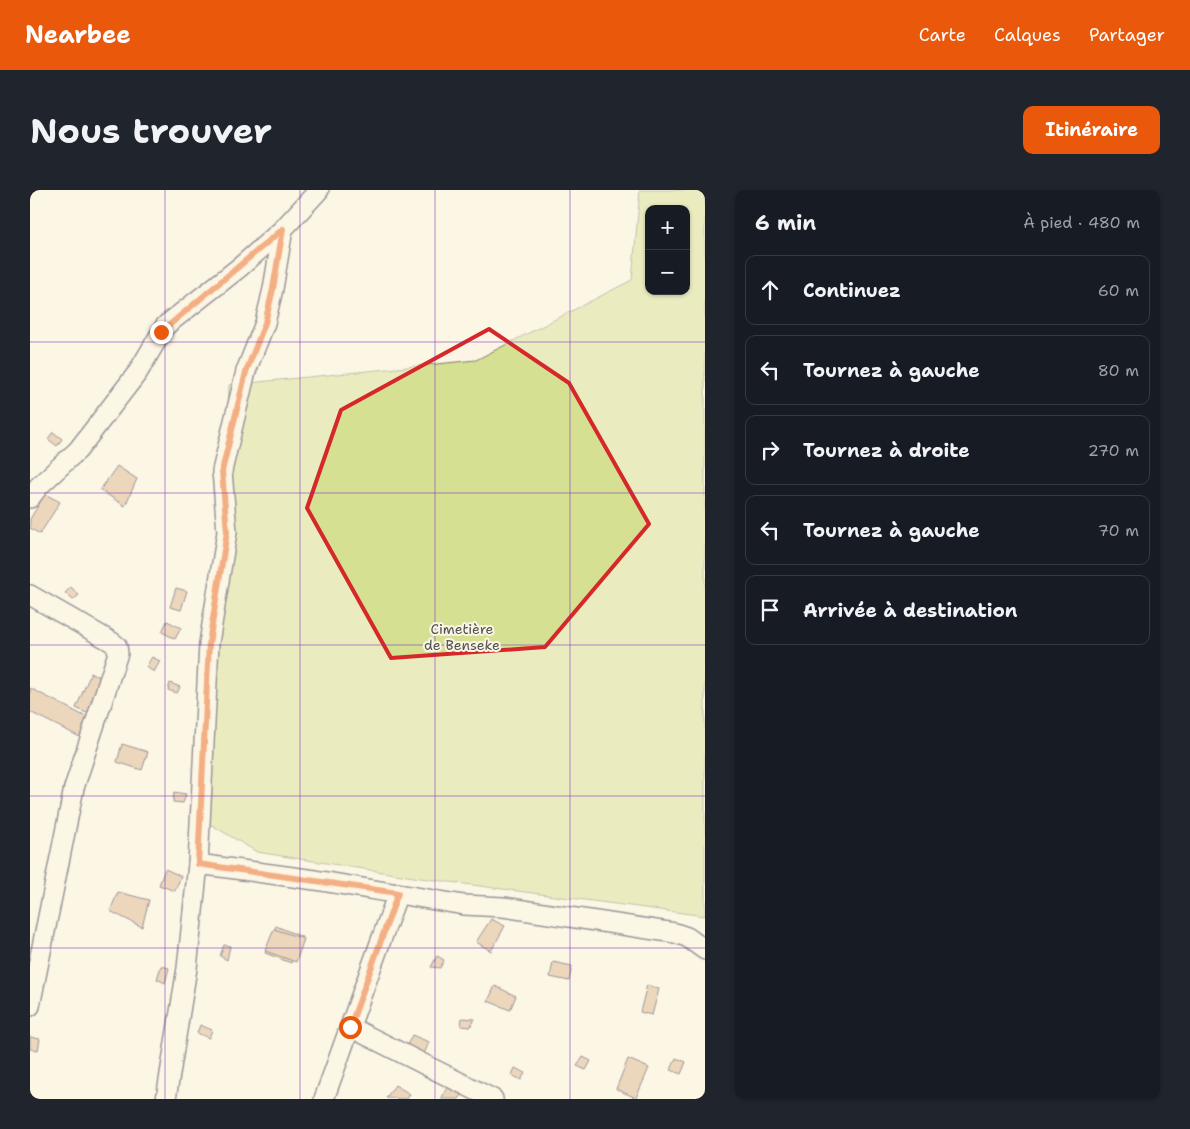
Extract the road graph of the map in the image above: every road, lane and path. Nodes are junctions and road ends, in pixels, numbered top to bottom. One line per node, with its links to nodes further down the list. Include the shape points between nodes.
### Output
1 (319, 190): 2 (street)
2 (283, 229): 3 (street, via 165,326 138,372 78,450); 5 (street, via 265,323 246,372 222,471 227,532 208,650)
3 (30, 498)
4 (30, 595): 8 (street, via 112,642 118,653 74,788)
5 (198, 864): 6 (street); 11 (street, via 187,968)
6 (398, 893): 7 (street, via 675,933 687,936); 9 (street)
7 (705, 950)
8 (30, 1006)
9 (350, 1027): 10 (street); 12 (street)
10 (486, 1098)
11 (166, 1099)
12 (324, 1099)

